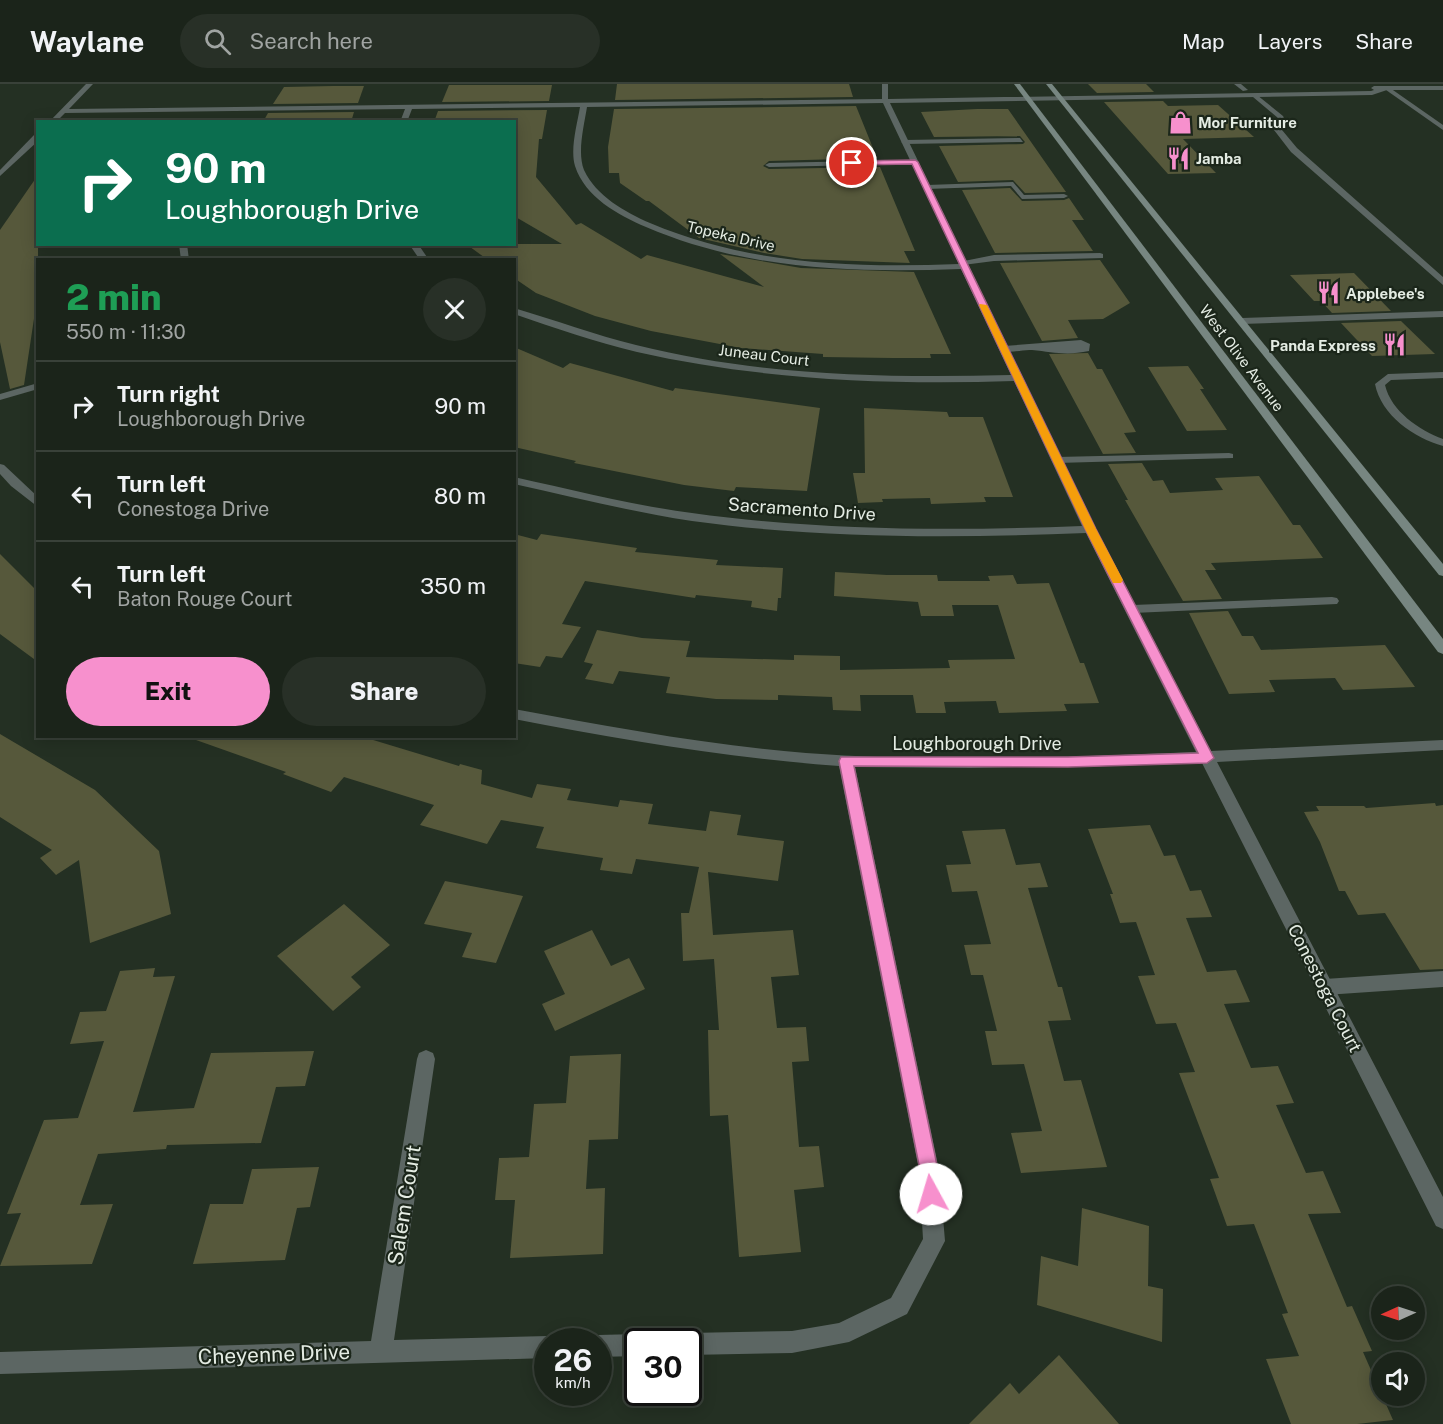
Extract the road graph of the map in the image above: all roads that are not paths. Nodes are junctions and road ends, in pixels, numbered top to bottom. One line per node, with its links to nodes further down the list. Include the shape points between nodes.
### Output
1 (90, 84): 20 (street)
2 (885, 84): 17 (street)
3 (1017, 84): 15 (main road, West Olive Avenue)
4 (1049, 84): 12 (main road, West Olive Avenue)
5 (1237, 84): 11 (street)
6 (1404, 84): 10 (street)
7 (1320, 88): 9 (street); 11 (street); 14 (street)
8 (1443, 88): 10 (street)
9 (1386, 89): 10 (street); 14 (street, via 1372,93); 23 (street)
10 (1410, 89)
11 (1245, 90): 13 (street); 16 (street)
12 (1059, 96): 13 (street); 15 (street); 39 (main road, West Olive Avenue)
13 (1081, 96): 16 (street)
14 (1255, 96): 16 (street); 36 (street, via 1281,117 1278,130 1294,150)
15 (1027, 97): 17 (street); 57 (main road, West Olive Avenue)
16 (1172, 97)
17 (885, 100): 18 (street); 26 (street, Conestoga Court)
18 (584, 104): 19 (street); 35 (street, Topeka Drive, via 578,162 591,187 618,210 659,231 712,248 797,263 873,269)
19 (410, 106): 20 (street); 22 (street)
20 (62, 111): 21 (street)
21 (54, 120)
22 (404, 120)
23 (1443, 128)
24 (36, 138): 28 (street)
25 (1020, 140): 26 (street)
26 (905, 142): 29 (street, Conestoga Court)
27 (9, 155): 28 (street)
28 (18, 155): 31 (street)
29 (915, 162): 30 (street); 32 (street, Conestoga Court)
30 (769, 165)
31 (0, 174)
32 (927, 187): 33 (street, via 1013,184 1022,197); 35 (street, Conestoga Court)
33 (1064, 196)
34 (1100, 256): 35 (street, Topeka Drive, via 994,258)
35 (964, 264): 41 (street, Conestoga Court)
36 (1443, 282)
37 (516, 312): 43 (street, Juneau Court, via 605,341 747,369 882,380)
38 (1443, 314): 39 (street)
39 (1242, 321): 54 (main road, West Olive Avenue)
40 (1036, 348): 41 (street)
41 (1004, 350): 43 (street, Conestoga Court)
42 (1438, 375): 45 (street); 47 (street, via 1388,377 1380,384 1380,391 1411,427)
43 (1017, 378): 49 (street, Conestoga Court)
44 (36, 387): 46 (street)
45 (1443, 387)
46 (0, 397)
47 (1443, 443)
48 (1229, 456): 49 (street)
49 (1057, 460): 53 (street, Conestoga Court)
50 (0, 467): 52 (street)
51 (516, 480): 53 (street, Sacramento Drive, via 712,520 796,529 978,534)
52 (36, 502)
53 (1090, 529): 56 (street, Conestoga Court)
54 (1443, 572)
55 (1332, 601): 56 (street)
56 (1133, 609): 60 (street, Conestoga Court)
57 (1443, 650)
58 (516, 714): 61 (street, Loughborough Drive, via 615,733)
59 (1443, 745): 60 (street, Loughborough Drive)
60 (1207, 758): 61 (street, Loughborough Drive, via 1104,762); 63 (street, Conestoga Court)
61 (846, 761): 66 (street, via 929,1170 934,1241 899,1306 841,1334 792,1342)
62 (1443, 979): 63 (street)
63 (1325, 987): 65 (street, Conestoga Court)
64 (426, 1059): 68 (street, Salem Court)
65 (1443, 1219)
66 (702, 1344)
67 (534, 1347): 68 (street, Cheyenne Drive)
68 (381, 1351): 69 (street, Cheyenne Drive)
69 (0, 1364)

